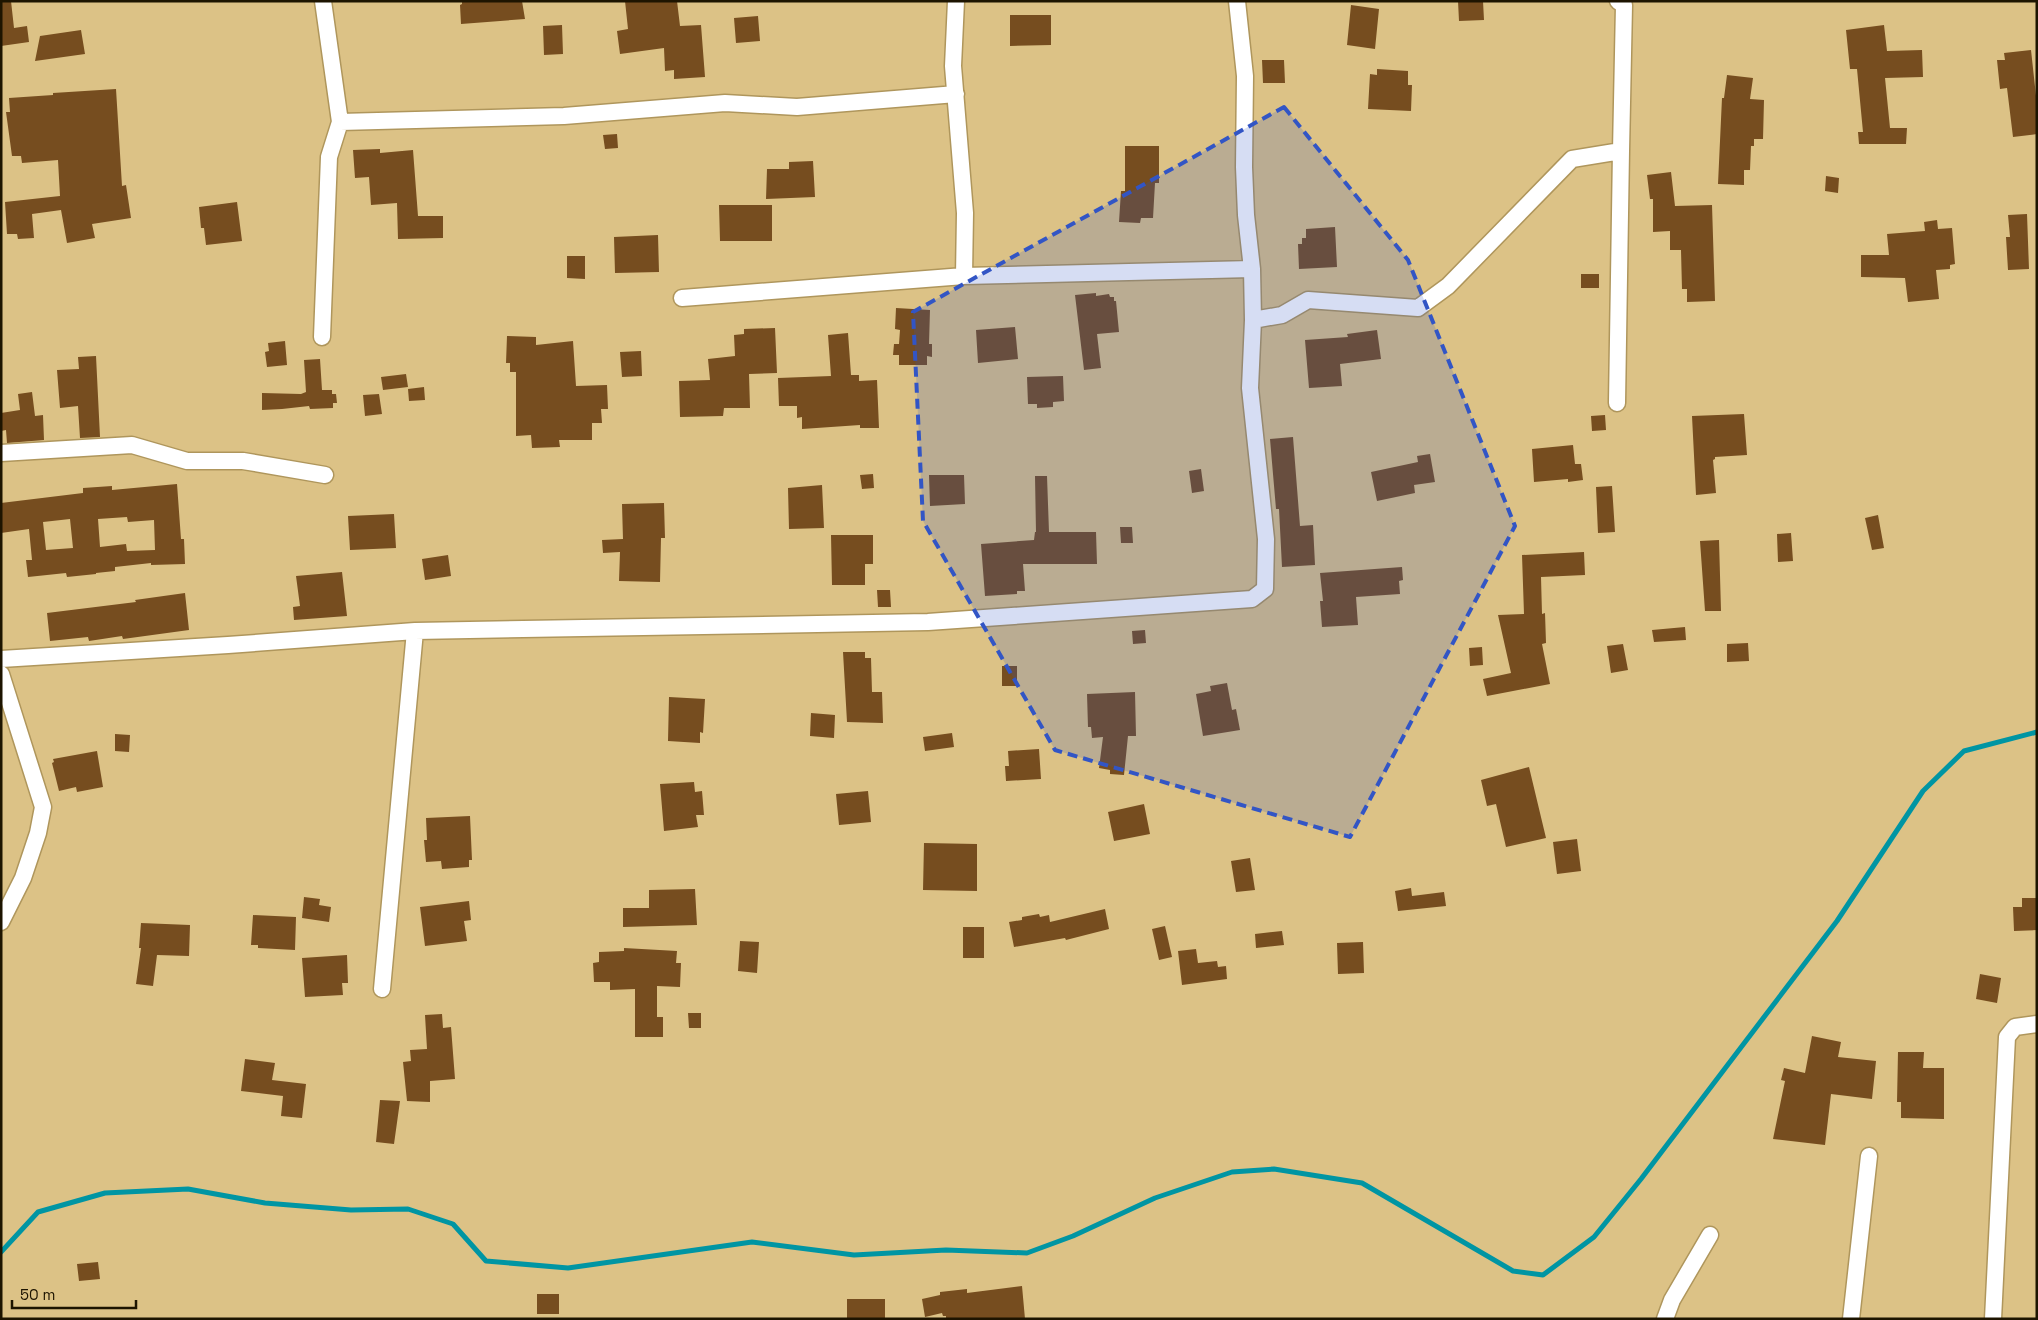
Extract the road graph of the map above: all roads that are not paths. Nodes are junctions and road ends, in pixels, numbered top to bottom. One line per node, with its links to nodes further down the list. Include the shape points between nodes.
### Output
1 (323, 1): 6 (street)
2 (956, 1): 5 (street, via 953,66)
3 (1237, 1): 8 (street, via 1245,76 1244,186)
4 (1618, 1): 7 (street, via 1624,5)
5 (956, 94): 6 (street, via 797,107 726,103 564,116); 9 (street, via 965,213)
6 (340, 122): 12 (street, via 329,157)
7 (1622, 151): 11 (street, via 1572,159 1448,286 1418,308 1308,300 1282,315); 13 (street)
8 (1252, 269): 9 (street); 11 (street)
9 (964, 276): 10 (street)
10 (682, 298)
11 (1253, 320): 16 (street, via 1250,388 1266,539 1264,588 1252,599 928,622)
12 (322, 337)
13 (1617, 403)
14 (1, 453): 15 (street, via 132,445 187,461 243,461)
15 (325, 475)
16 (415, 631): 17 (street); 20 (street)
17 (1, 659)
18 (1, 674): 19 (street, via 43,807 23,878)
19 (1, 922)
20 (382, 989)
21 (2037, 1024): 26 (street, via 2015,1027 2007,1037)
22 (1870, 1156): 25 (street)
23 (1710, 1236): 24 (street, via 1672,1300)
24 (1665, 1319)
25 (1852, 1319)
26 (1993, 1319)

